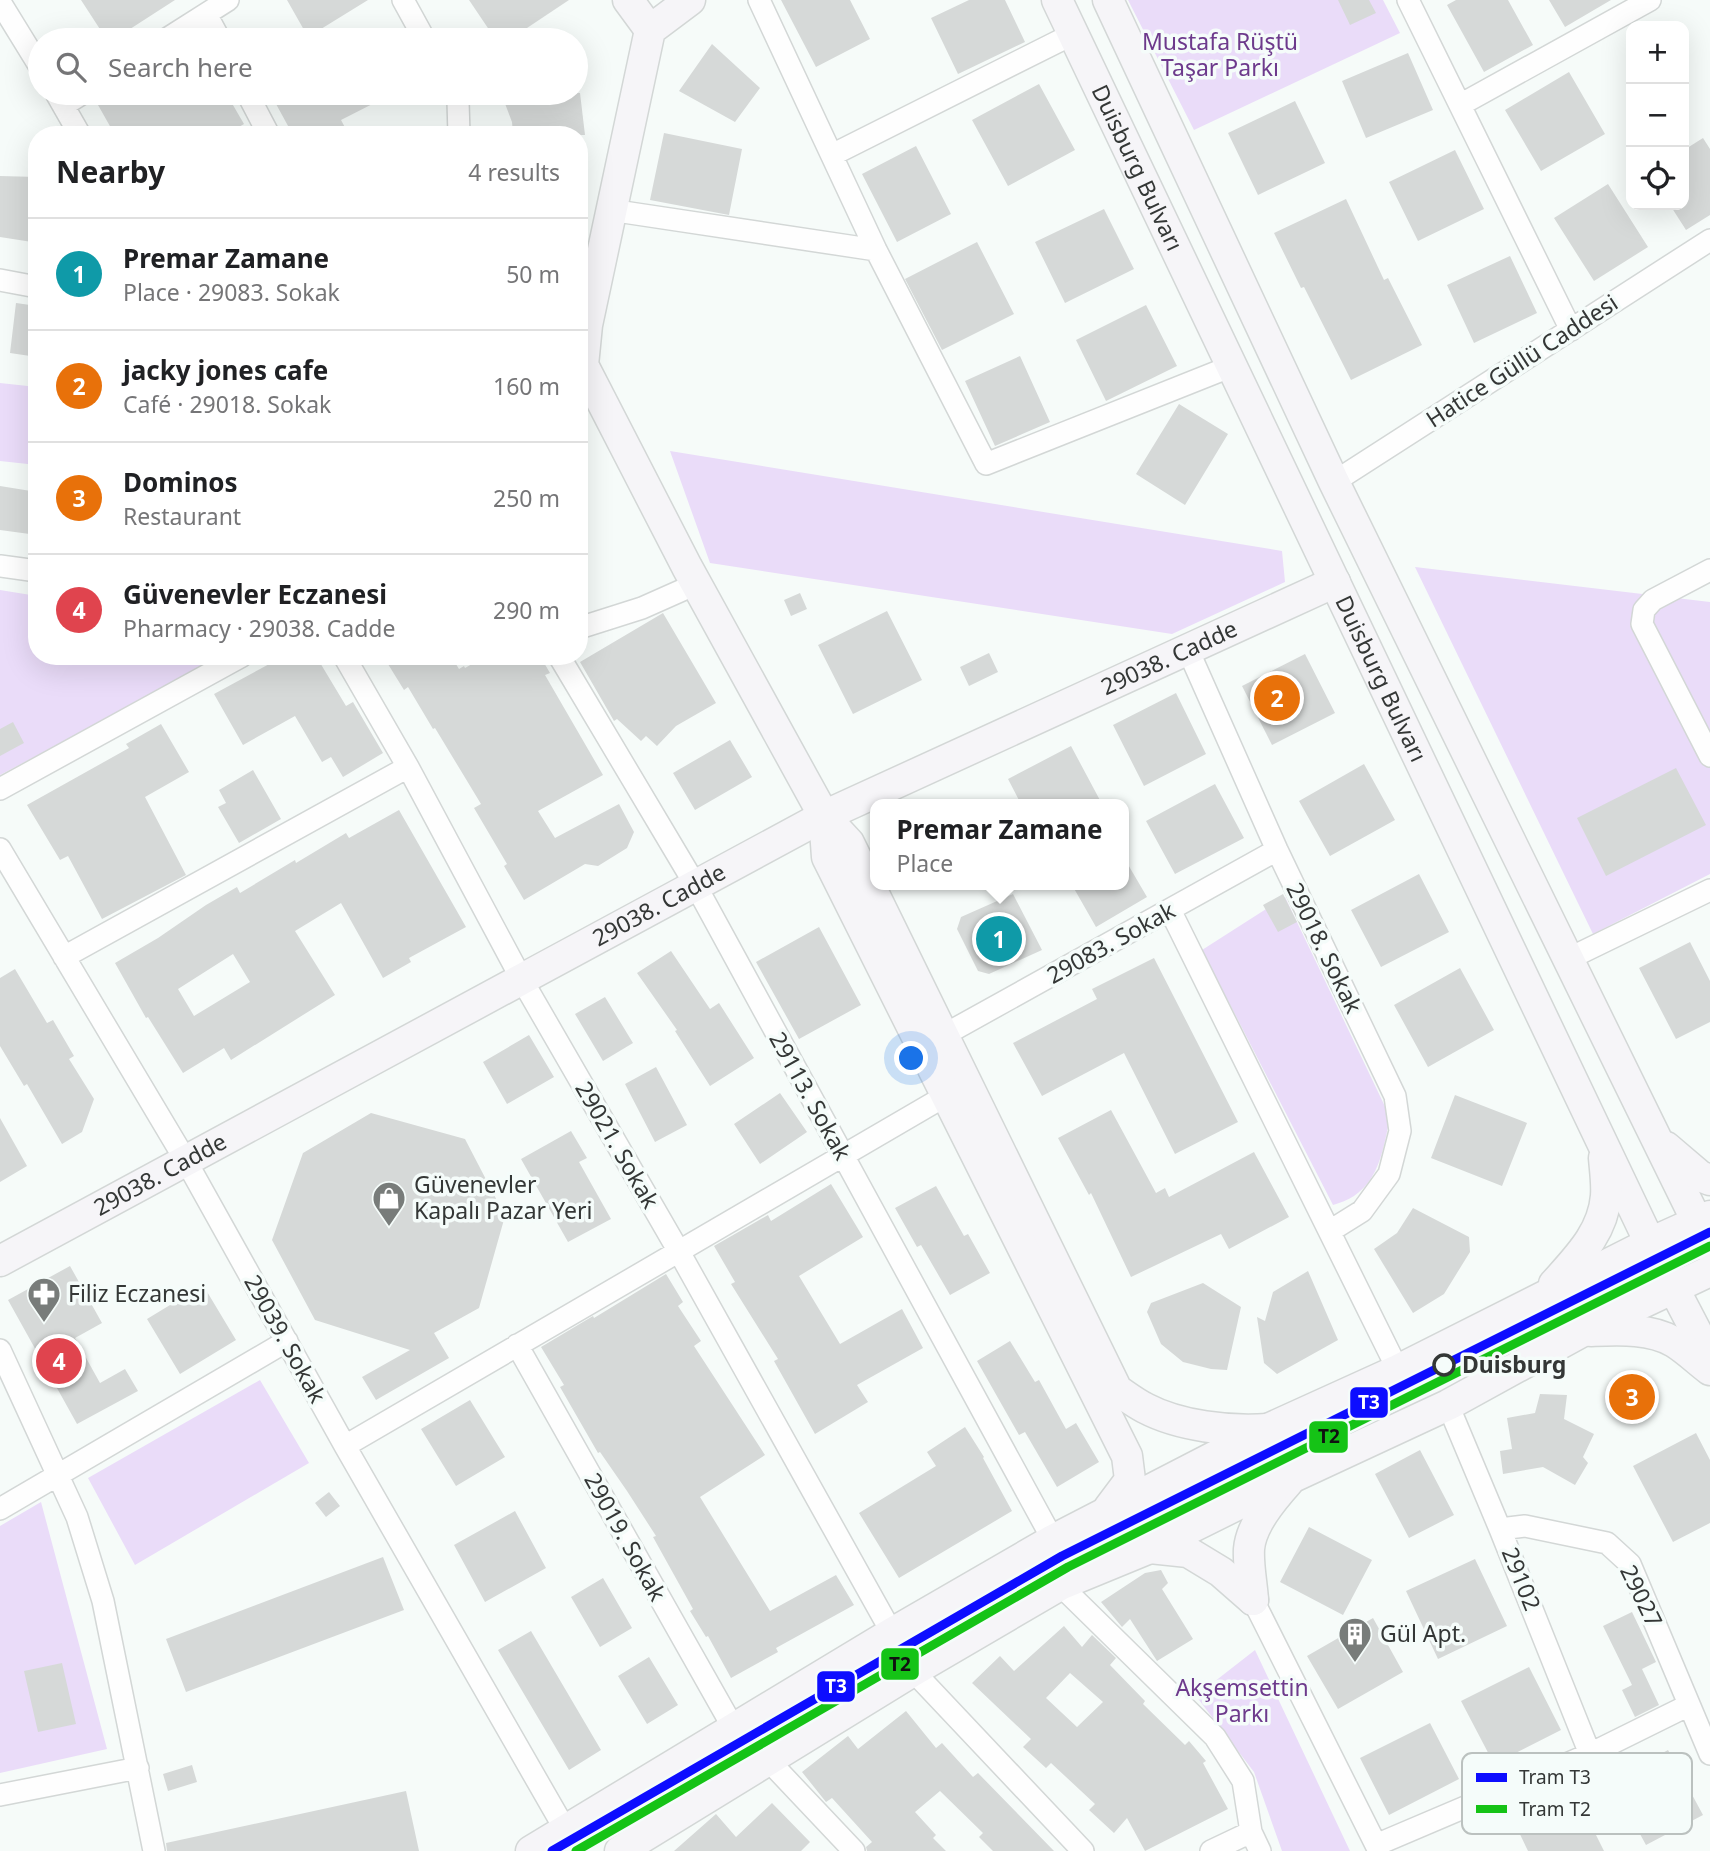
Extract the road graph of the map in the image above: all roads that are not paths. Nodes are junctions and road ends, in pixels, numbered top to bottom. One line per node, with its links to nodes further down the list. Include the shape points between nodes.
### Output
1 (228, 0): 11 (street)
2 (403, 0): 14 (street)
3 (628, 0): 15 (main road)
4 (690, 0): 15 (main road)
5 (759, 0): 25 (street)
6 (1057, 0): 16 (main road, Duisburg Bulvarı)
7 (1108, 0): 35 (main road, Duisburg Bulvarı)
8 (1408, 0): 21 (street)
9 (1650, 0): 21 (street)
10 (0, 2): 17 (street)
11 (206, 14): 12 (street); 13 (street)
12 (183, 28)
13 (214, 28)
14 (418, 28)
15 (650, 30): 26 (main road)
16 (1073, 34): 25 (street); 33 (main road, Duisburg Bulvarı)
17 (28, 48)
18 (63, 105): 22 (street)
19 (253, 105): 23 (street)
20 (458, 105): 24 (street)
21 (1460, 105): 32 (street)
22 (75, 126)
23 (264, 126)
24 (459, 126)
25 (832, 155): 28 (street)
26 (610, 210): 28 (street); 31 (main road)
27 (1710, 240): 32 (street, Hatice Güllü Caddesi)
28 (876, 250): 33 (street, via 986,464)
29 (0, 280): 30 (street)
30 (28, 285)
31 (588, 320)
32 (1571, 330): 35 (street, Hatice Güllü Caddesi)
33 (1232, 366): 39 (main road, Duisburg Bulvarı)
34 (588, 378): 40 (main road)
35 (1334, 482): 58 (main road, Duisburg Bulvarı)
36 (0, 566): 37 (street)
37 (28, 570)
38 (1710, 570): 46 (street, via 1653,600 1644,610 1642,624)
39 (1335, 582): 42 (main road, 29038. Cadde); 63 (main road, Duisburg Bulvarı)
40 (696, 584): 41 (street); 49 (main road)
41 (588, 625)
42 (1188, 650): 49 (main road, 29038. Cadde); 51 (street, 29018. Sokak)
43 (226, 665): 48 (street)
44 (349, 665): 47 (street, 29021. Sokak)
45 (564, 665): 53 (street, 29113. Sokak)
46 (1710, 756)
47 (408, 767): 57 (street); 59 (street, 29021. Sokak)
48 (0, 789)
49 (824, 817): 52 (main road, via 849,843); 53 (main road, 29038. Cadde); 61 (main road, via 827,857)
50 (0, 849): 57 (street, 29039. Sokak)
51 (1277, 850): 56 (street, 29083. Sokak); 68 (street, 29018. Sokak, via 1395,1096 1400,1131 1389,1174 1362,1211)
52 (870, 885)
53 (696, 886): 59 (main road, 29038. Cadde); 64 (street, 29113. Sokak)
54 (872, 890): 60 (main road)
55 (1710, 890): 58 (street)
56 (1170, 910): 60 (street, 29083. Sokak); 68 (street)
57 (65, 957): 65 (street, 29039. Sokak)
58 (1566, 960): 62 (main road, Duisburg Bulvarı)
59 (522, 980): 65 (main road, 29038. Cadde); 71 (street, 29021. Sokak)
60 (944, 1035): 84 (main road, via 1117,1390 1171,1419 1240,1431)
61 (947, 1096): 64 (street); 89 (main road, via 1127,1455 1130,1480)
62 (1658, 1140): 66 (main road); 67 (main road, Duisburg Bulvarı)
63 (1604, 1144): 69 (main road, Duisburg Bulvarı); 75 (main road, via 1606,1197 1600,1226)
64 (842, 1155): 71 (street); 91 (street, 29113. Sokak)
65 (186, 1161): 72 (main road, 29038. Cadde); 77 (street, 29039. Sokak)
66 (1710, 1180)
67 (1703, 1219): 69 (main road); 70 (main road, Duisburg Bulvarı)
68 (1330, 1231): 81 (street)
69 (1650, 1243): 74 (main road, Duisburg Bulvarı); 75 (main road)
70 (1710, 1248)
71 (678, 1251): 78 (street); 95 (street, 29021. Sokak)
72 (0, 1261)
73 (1710, 1270): 74 (main road)
74 (1672, 1288): 76 (main road); 80 (main road, Duisburg Bulvarı)
75 (1540, 1299): 81 (main road)
76 (1583, 1331): 82 (main road, via 1656,1335 1674,1342); 83 (main road)
77 (287, 1341): 85 (street, 29039. Sokak); 86 (street)
78 (517, 1345): 85 (street); 98 (street, 29019. Sokak)
79 (0, 1350): 86 (street)
80 (1710, 1358)
81 (1398, 1370): 84 (main road)
82 (1710, 1370)
83 (1448, 1405): 87 (main road); 90 (street, 29102)
84 (1268, 1429): 89 (main road)
85 (345, 1446): 106 (street, 29039. Sokak)
86 (57, 1474): 88 (street); 103 (street, via 77,1517 103,1601)
87 (1291, 1478): 92 (main road); 94 (main road, via 1257,1525 1249,1548)
88 (0, 1508)
89 (1107, 1511): 91 (main road)
90 (1500, 1529): 97 (street, 29027, via 1525,1526 1607,1543 1630,1564); 99 (street, 29102)
91 (1053, 1540): 95 (main road)
92 (1150, 1548): 93 (main road); 94 (main road, via 1188,1552 1221,1572)
93 (1060, 1585): 96 (main road); 107 (street, via 1215,1737 1244,1781)
94 (1253, 1600): 108 (street)
95 (892, 1633): 98 (main road)
96 (913, 1671): 102 (main road); 113 (street)
97 (1689, 1704): 100 (street); 101 (street, 29027)
98 (734, 1729): 106 (main road)
99 (1590, 1753)
100 (1592, 1753)
101 (1710, 1754)
102 (767, 1759): 109 (main road); 112 (street)
103 (138, 1768): 104 (street); 110 (street)
104 (0, 1795)
105 (1462, 1811): 108 (street)
106 (566, 1831): 111 (main road)
107 (1255, 1841): 114 (street)
108 (1378, 1848)
109 (628, 1849)
110 (154, 1851)
111 (531, 1851)
112 (854, 1851)
113 (1083, 1851)
114 (1210, 1851)

